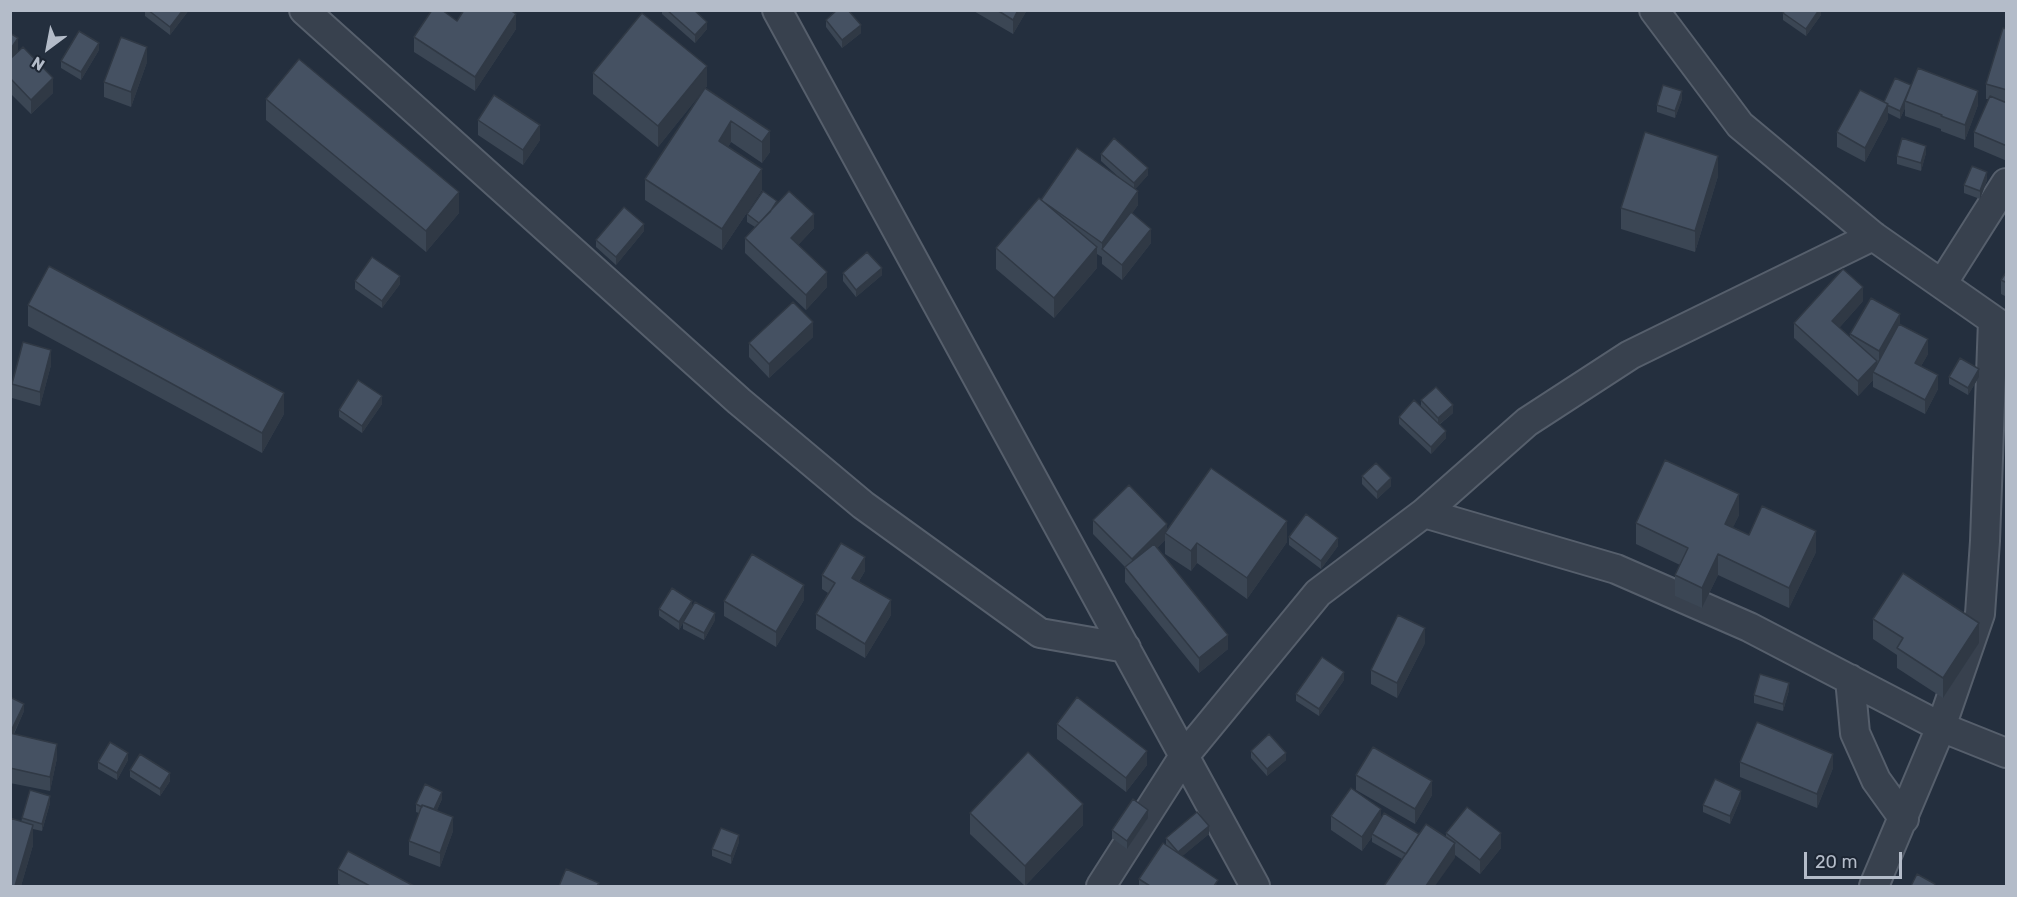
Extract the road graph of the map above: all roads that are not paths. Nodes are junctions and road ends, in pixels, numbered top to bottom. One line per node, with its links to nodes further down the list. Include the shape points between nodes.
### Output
1 (303, 10): 9 (street, via 730,393 863,506 1040,633)
2 (777, 10): 9 (street)
3 (1654, 10): 5 (street, via 1740,125)
4 (2007, 183): 6 (street)
5 (1873, 236): 6 (street); 8 (street, via 1630,355 1527,422)
6 (1942, 284): 7 (street)
7 (2000, 325): 11 (street, via 1980,614)
8 (1424, 513): 10 (street, via 1616,569 1749,627); 13 (street, via 1318,593)
9 (1125, 648): 13 (street)
10 (1850, 679): 11 (street); 14 (street, via 1855,733 1876,780)
11 (1941, 727): 12 (street); 14 (street)
12 (2007, 753)
13 (1184, 756): 15 (street); 16 (street)
14 (1904, 819): 17 (street)
15 (1101, 886)
16 (1255, 886)
17 (1874, 886)

